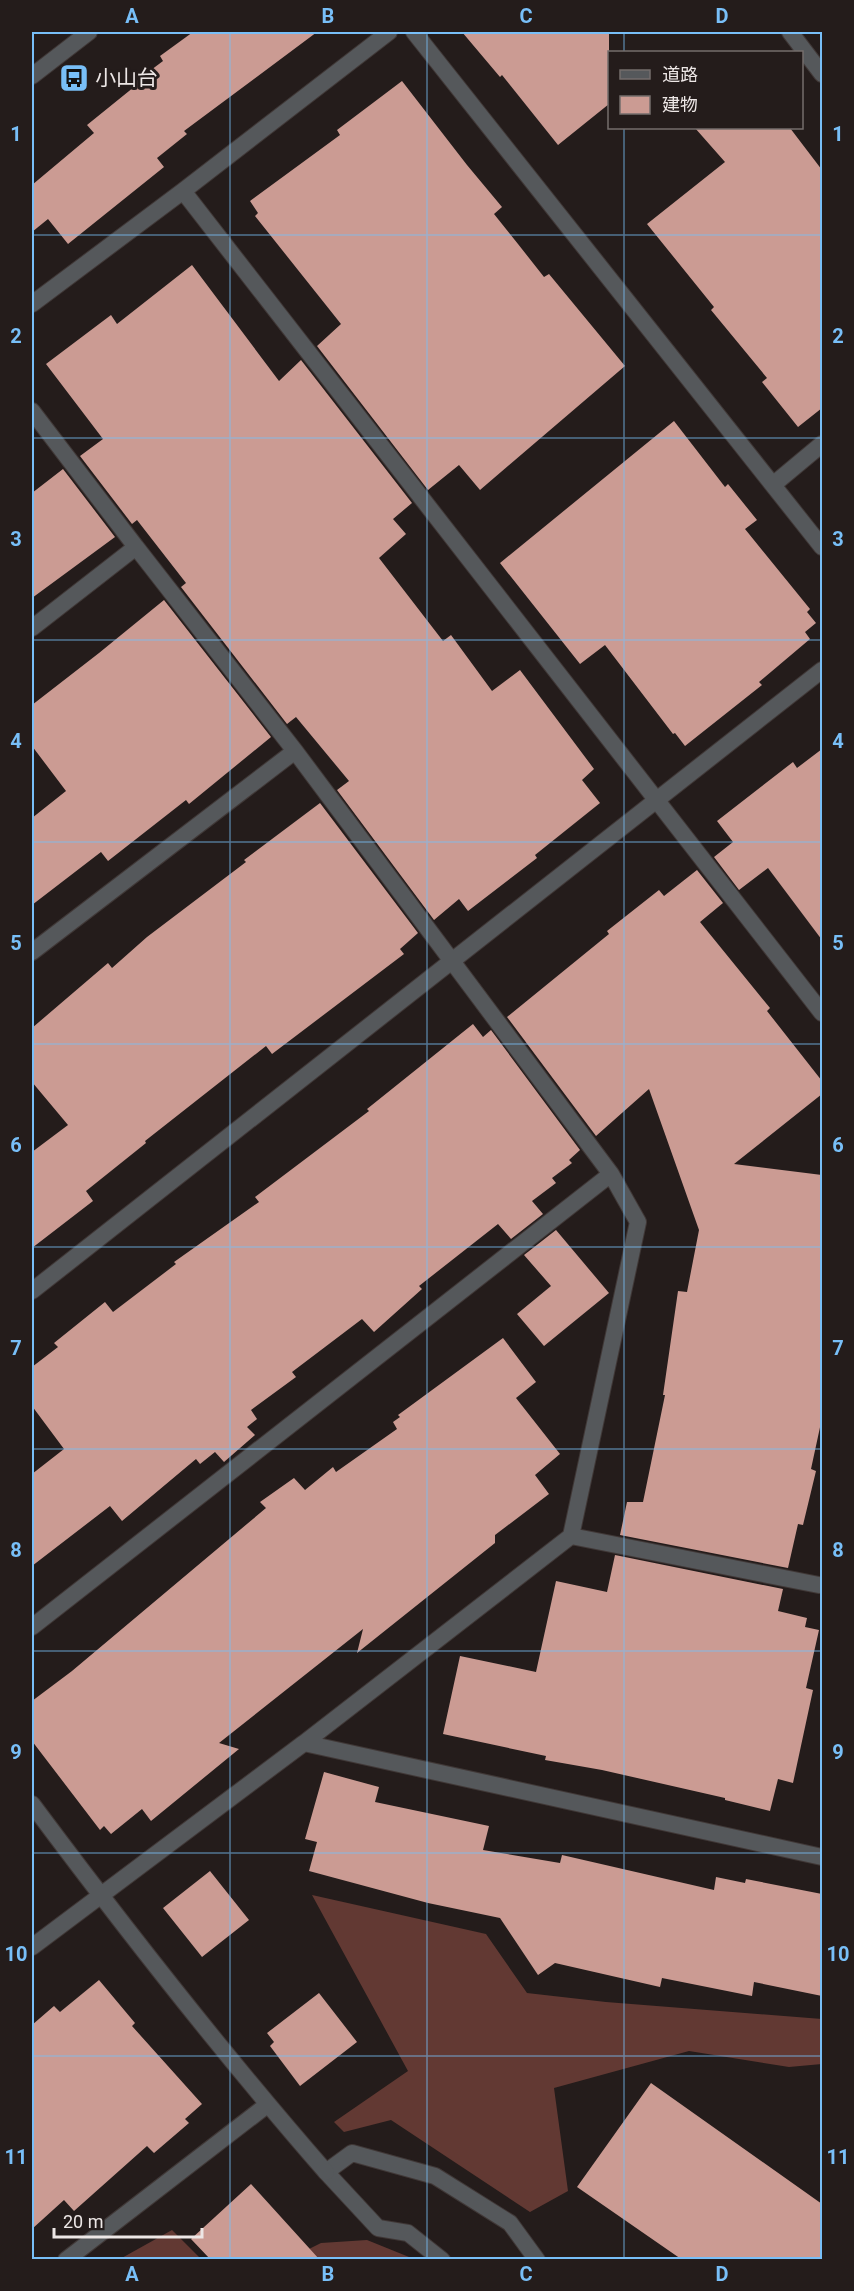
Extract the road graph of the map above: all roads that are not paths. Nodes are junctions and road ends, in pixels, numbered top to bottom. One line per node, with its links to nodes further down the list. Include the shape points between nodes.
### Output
1 (89, 32): 6 (street)
2 (389, 32): 7 (street)
3 (414, 32): 11 (street)
4 (799, 34): 5 (street)
5 (822, 74)
6 (32, 76)
7 (183, 191): 8 (street); 17 (street)
8 (32, 304)
9 (32, 411): 12 (street)
10 (822, 444): 11 (street)
11 (774, 484): 13 (street)
12 (136, 547): 14 (street); 16 (street)
13 (822, 547)
14 (32, 628)
15 (822, 670): 17 (street)
16 (295, 751): 18 (street); 19 (street)
17 (657, 800): 19 (street); 20 (street)
18 (32, 952)
19 (453, 962): 21 (street); 22 (street)
20 (822, 1013)
21 (610, 1174): 23 (street, via 638,1222); 25 (street)
22 (32, 1291)
23 (571, 1536): 24 (street); 26 (street)
24 (821, 1581)
25 (32, 1627)
26 (304, 1743): 28 (street); 29 (street)
27 (32, 1804): 29 (street)
28 (822, 1857)
29 (99, 1894): 30 (street); 31 (street)
30 (32, 1947)
31 (267, 2105): 32 (street); 33 (street)
32 (326, 2172): 34 (street, via 378,2228 408,2233); 35 (street, via 352,2153 435,2176 510,2223)
33 (66, 2259)
34 (442, 2259)
35 (537, 2259)

